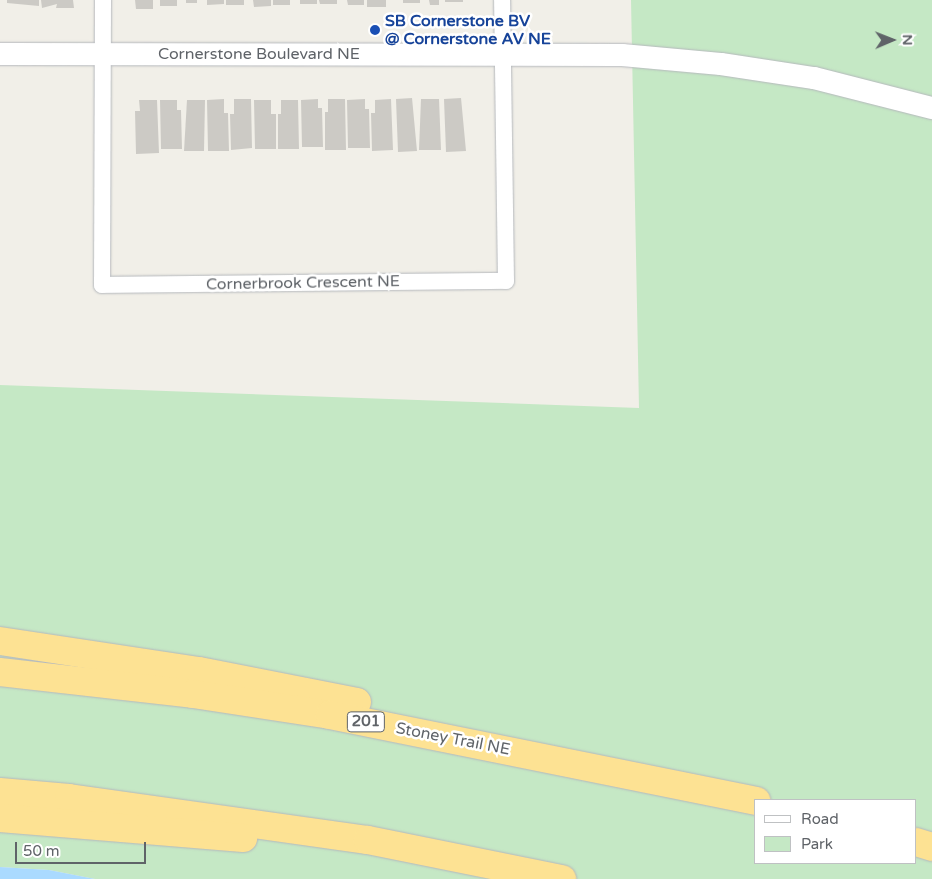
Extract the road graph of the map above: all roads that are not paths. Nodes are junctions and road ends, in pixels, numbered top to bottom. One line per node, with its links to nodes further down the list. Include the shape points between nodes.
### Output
1 (103, 0): 5 (street)
2 (502, 0): 3 (street)
3 (502, 53): 5 (street, Cornerstone Boulevard NE); 5 (street, Cornerbrook Crescent NE, via 506,281 112,285 102,285); 6 (street, Cornerstone Boulevard NE, via 622,55 721,64 814,78)
4 (0, 54): 5 (street, Cornerstone Boulevard NE)
5 (102, 55)
6 (932, 108)
7 (0, 641): 10 (highway, via 199,671 334,697)
8 (0, 672): 10 (highway, Stoney Trail NE / 201, via 193,694 330,715)
9 (0, 792): 13 (highway, via 69,798)
10 (728, 793): 11 (highway, Stoney Trail NE / 201)
11 (754, 800)
12 (0, 818): 13 (highway, via 219,838)
13 (368, 840): 16 (highway)
14 (917, 842): 15 (highway)
15 (932, 847)
16 (562, 879)

